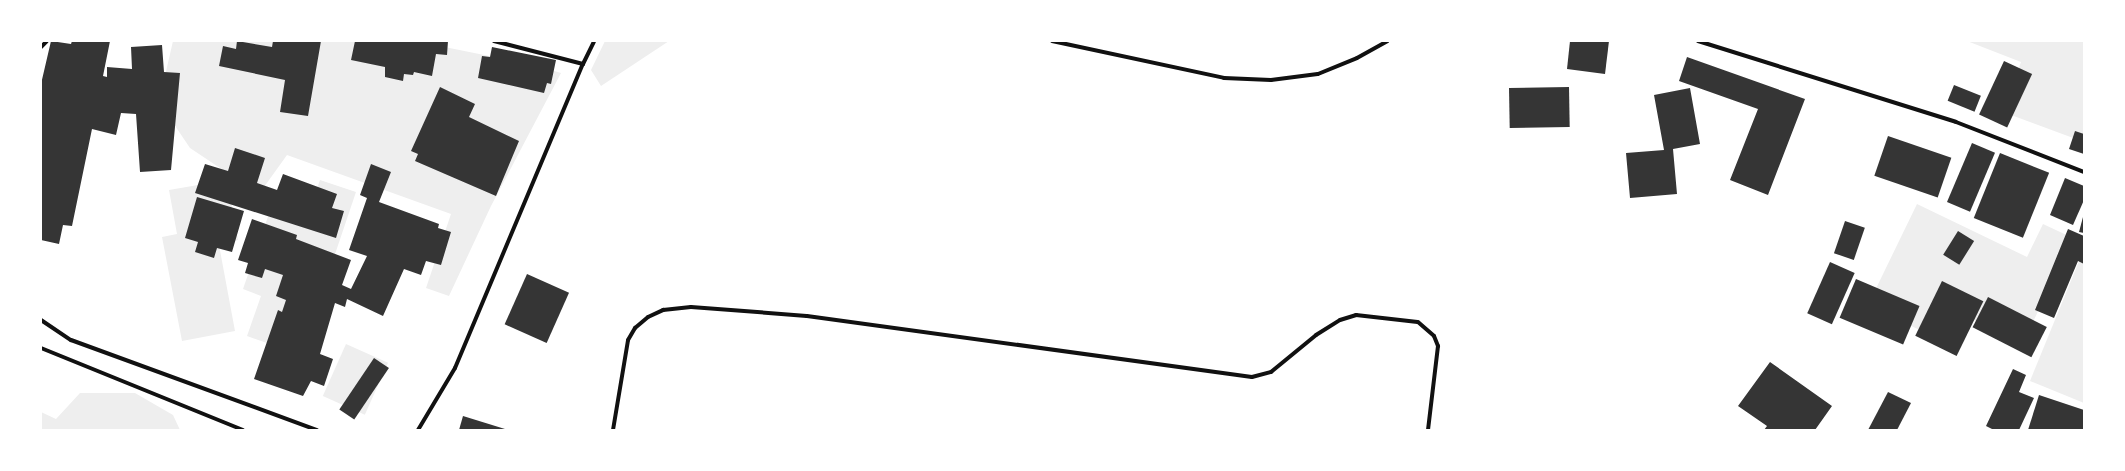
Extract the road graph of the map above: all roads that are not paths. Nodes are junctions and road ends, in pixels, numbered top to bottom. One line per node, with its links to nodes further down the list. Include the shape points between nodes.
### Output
1 (47, 41): 7 (lane)
2 (494, 41): 8 (lane)
3 (594, 41): 8 (lane)
4 (1052, 41): 5 (lane, via 1224,78 1271,80 1318,74)
5 (1388, 41)
6 (1698, 41): 9 (lane, via 1956,122)
7 (41, 47)
8 (582, 64): 14 (lane, via 455,368)
9 (2084, 172)
10 (41, 320): 13 (lane, via 71,340)
11 (41, 348): 12 (lane)
12 (243, 430)
13 (317, 430)
14 (418, 430)
15 (613, 430): 16 (lane, via 628,340 635,328 663,310 691,307 807,316 1252,377 1271,372 1340,320 1356,315 1418,322 1434,336 1438,346)
16 (1428, 430)

